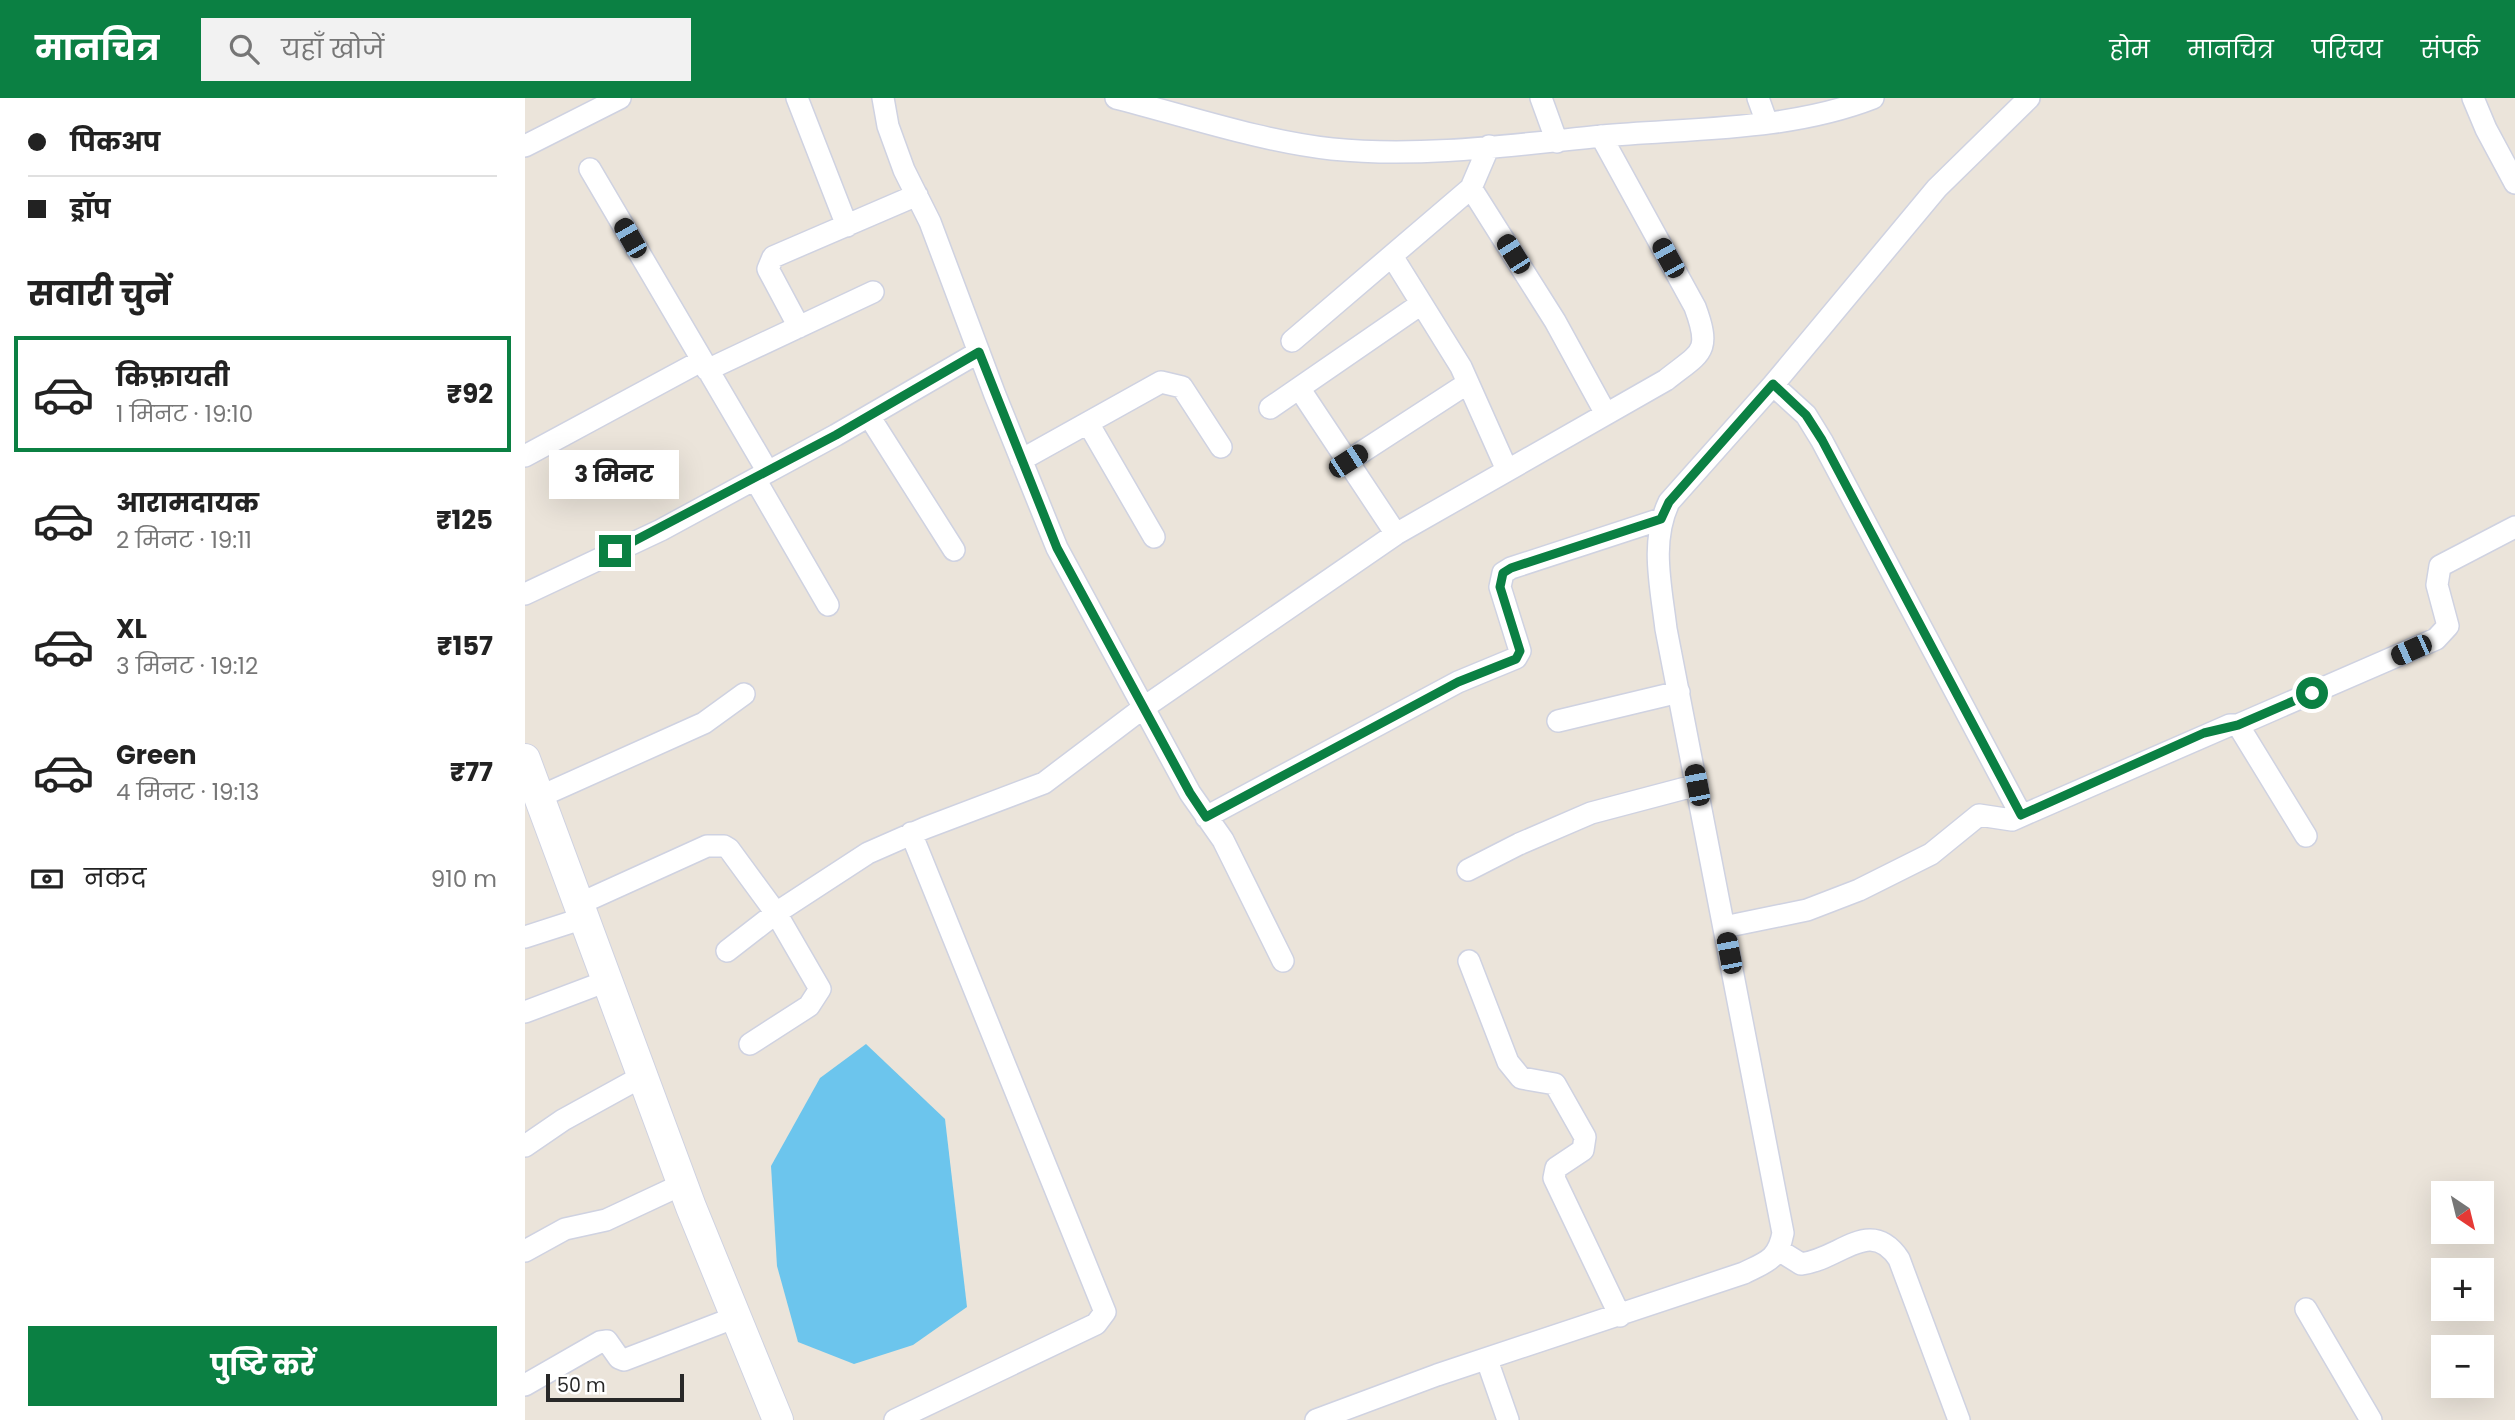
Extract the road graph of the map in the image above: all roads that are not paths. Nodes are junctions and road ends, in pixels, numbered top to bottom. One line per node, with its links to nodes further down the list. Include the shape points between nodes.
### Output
1 (620, 98): 15 (street)
2 (797, 98): 21 (street)
3 (883, 98): 20 (street, via 888,126)
4 (1116, 98): 11 (street)
5 (1541, 98): 14 (street)
6 (1758, 98): 12 (street)
7 (1873, 98): 10 (street)
8 (2029, 98): 30 (street, via 1937,188)
9 (2473, 98): 18 (street)
10 (1846, 103): 12 (street)
11 (1178, 106): 16 (street, via 1331,149 1402,152)
12 (1767, 124): 13 (street)
13 (1601, 136): 14 (street); 33 (street, via 1695,307 1705,334 1699,354 1666,380)
14 (1557, 142): 16 (street)
15 (525, 146)
16 (1489, 146): 19 (street)
17 (590, 169): 28 (street)
18 (2515, 183)
19 (1471, 188): 22 (street); 33 (street, via 1555,321)
20 (917, 195): 21 (street); 27 (street)
21 (847, 226): 25 (street, via 773,257 769,264)
22 (1392, 256): 24 (street); 26 (street)
23 (873, 292): 25 (street)
24 (1421, 303): 29 (street); 31 (street)
25 (799, 327): 28 (street)
26 (1292, 341)
27 (979, 352): 34 (street); 38 (street)
28 (704, 366): 37 (street); 41 (street)
29 (1468, 383): 39 (street); 40 (street)
30 (1773, 384): 42 (street, via 1669,502); 57 (street, via 1806,415 1822,440)
31 (1299, 388): 32 (street); 39 (street)
32 (1270, 408)
33 (1606, 414): 40 (street)
34 (869, 416): 41 (street); 46 (street)
35 (1088, 423): 36 (street, via 1161,382 1174,383 1182,387); 38 (street); 45 (street)
36 (1221, 447)
37 (525, 456)
38 (1021, 460): 51 (street, via 1057,548)
39 (1348, 461): 44 (street)
40 (1507, 470): 44 (street)
41 (762, 475): 47 (street, via 661,530); 48 (street)
42 (1661, 519): 49 (street, via 1657,551); 58 (street, via 1503,573 1500,587 1520,651 1516,659 1458,682)
43 (2515, 527): 53 (street, via 2440,566 2437,585 2448,626 2436,639)
44 (1396, 534): 51 (street)
45 (1154, 537)
46 (954, 550)
47 (525, 594)
48 (828, 605)
49 (1679, 692): 52 (street); 55 (street)
50 (744, 694): 56 (street, via 704,723)
51 (1143, 708): 58 (street); 59 (street, via 1044,783)
52 (1558, 721)
53 (2238, 725): 57 (street, via 2204,733); 60 (street)
54 (525, 760): 56 (street)
55 (1697, 785): 61 (street, via 1591,813); 64 (street)
56 (539, 797): 62 (street)
57 (2021, 815): 64 (street, via 2012,820 1979,815 1931,854 1859,890 1807,910)
58 (1206, 817): 67 (street, via 1223,840)
59 (911, 834): 63 (street, via 844,866); 83 (street, via 1105,1312 1096,1324)
60 (2306, 836)
61 (1468, 870)
62 (581, 911): 63 (street, via 707,846 723,846); 65 (street); 69 (street)
63 (776, 913): 66 (street); 71 (street, via 820,989 809,1006)
64 (1724, 927): 76 (street, via 1783,1234)
65 (525, 937)
66 (727, 951)
67 (1283, 961)
68 (1469, 961): 78 (street, via 1508,1062 1521,1078 1555,1084 1585,1137 1583,1150 1556,1168 1554,1178)
69 (607, 981): 70 (street); 72 (street)
70 (525, 1012)
71 (750, 1044)
72 (643, 1076): 73 (street); 74 (street)
73 (525, 1146)
74 (683, 1184): 75 (street, via 606,1220 565,1229); 79 (street)
75 (525, 1251)
76 (1780, 1251): 78 (street, via 1744,1273); 86 (street, via 1801,1264 1865,1240 1879,1239 1891,1246)
77 (2306, 1308): 87 (street)
78 (1620, 1316): 80 (street)
79 (736, 1317): 81 (street, via 624,1360 607,1341 600,1342); 82 (street)
80 (1487, 1360): 84 (street); 85 (street)
81 (525, 1385)
82 (778, 1420)
83 (895, 1420)
84 (1315, 1420)
85 (1508, 1420)
86 (1959, 1420)
87 (2371, 1420)

